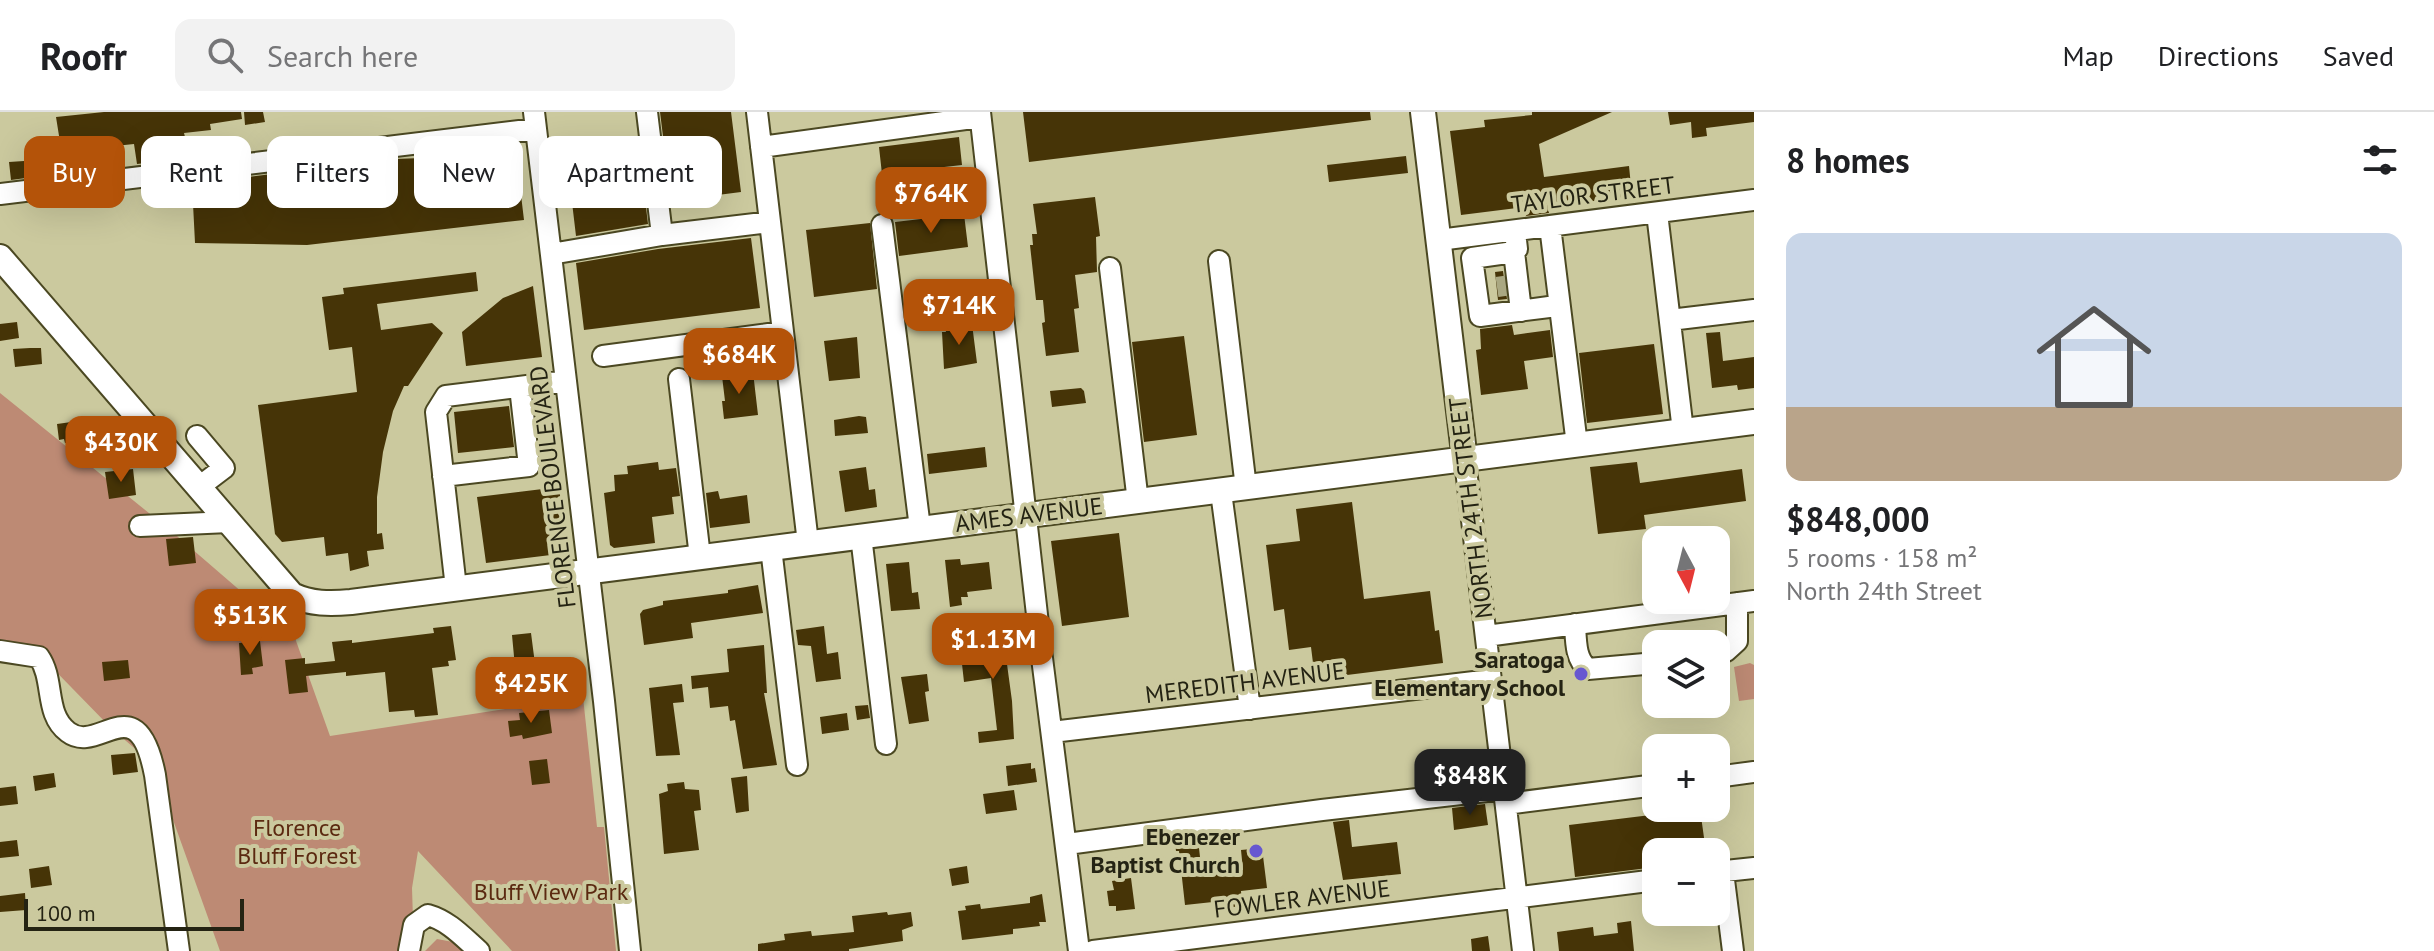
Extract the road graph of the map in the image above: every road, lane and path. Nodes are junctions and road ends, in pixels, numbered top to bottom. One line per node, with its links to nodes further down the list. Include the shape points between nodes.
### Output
1 (647, 112): 13 (street)
2 (757, 112): 6 (street)
3 (1423, 112): 15 (main road, NORTH 24TH STREET)
4 (980, 115): 6 (street); 44 (street)
5 (535, 120): 7 (street); 17 (street, FLORENCE BOULEVARD)
6 (761, 147): 10 (street)
7 (0, 194)
8 (1754, 200): 9 (street, TAYLOR STREET)
9 (1657, 213): 12 (street, TAYLOR STREET); 28 (street)
10 (770, 222): 13 (street); 29 (street)
11 (882, 225): 47 (street)
12 (1550, 226): 16 (street, TAYLOR STREET); 37 (street)
13 (662, 235): 17 (street)
14 (1469, 237): 15 (street, TAYLOR STREET); 16 (street, TAYLOR STREET); 20 (street)
15 (1439, 240): 22 (main road, NORTH 24TH STREET)
16 (1514, 242): 20 (street); 23 (street)
17 (551, 254): 32 (street, FLORENCE BOULEVARD)
18 (0, 257): 40 (main road)
19 (1219, 261): 41 (street)
20 (1473, 262): 22 (street); 23 (street)
21 (1110, 268): 43 (street)
22 (1442, 270): 24 (main road, NORTH 24TH STREET)
23 (1496, 289): 24 (street); 27 (street); 27 (street, via 1480,316)
24 (1447, 303): 38 (main road, NORTH 24TH STREET)
25 (1549, 307): 27 (street)
26 (1754, 310): 28 (street)
27 (1521, 311)
28 (1670, 320): 35 (street)
29 (783, 332): 30 (street); 49 (street)
30 (603, 356)
31 (679, 379): 51 (street)
32 (566, 381): 33 (street); 52 (street, FLORENCE BOULEVARD)
33 (520, 387): 39 (street, via 446,396 436,412); 39 (street, via 529,466)
34 (1754, 422): 35 (main road, AMES AVENUE)
35 (1683, 431): 37 (main road, AMES AVENUE)
36 (197, 436): 40 (street, via 224,468)
37 (1577, 445): 38 (main road, AMES AVENUE)
38 (1465, 461): 41 (main road, AMES AVENUE); 56 (street, NORTH 24TH STREET)
39 (443, 476): 53 (street)
40 (199, 487): 45 (main road)
41 (1246, 488): 42 (main road, AMES AVENUE)
42 (1221, 492): 43 (main road, AMES AVENUE); 61 (street)
43 (1138, 502): 44 (main road, AMES AVENUE)
44 (1027, 515): 47 (main road, AMES AVENUE); 62 (street)
45 (229, 522): 46 (street); 53 (main road, AMES AVENUE, via 292,595 304,601 333,603)
46 (140, 526)
47 (920, 528): 48 (main road, AMES AVENUE)
48 (861, 536): 49 (main road, AMES AVENUE); 63 (street)
49 (808, 543): 50 (main road, AMES AVENUE)
50 (771, 548): 51 (main road, AMES AVENUE); 64 (street)
51 (700, 557): 52 (main road, AMES AVENUE)
52 (589, 570): 53 (main road, AMES AVENUE); 78 (street, FLORENCE BOULEVARD)
53 (456, 588)
54 (1746, 602): 55 (street); 57 (street, via 1737,641)
55 (1575, 624): 56 (street); 59 (street, via 1578,654 1588,669)
56 (1486, 636): 60 (street, NORTH 24TH STREET)
57 (1730, 647)
58 (0, 651): 75 (street, via 39,657 54,716 69,734 128,728 150,748)
59 (1642, 664)
60 (1491, 680): 61 (street, MEREDITH AVENUE); 68 (street, NORTH 24TH STREET)
61 (1250, 709): 62 (street, MEREDITH AVENUE)
62 (1052, 732): 69 (street)
63 (886, 744)
64 (797, 765)
65 (1754, 772): 66 (street)
66 (1730, 775)
67 (1642, 786): 68 (street)
68 (1505, 797): 69 (street, via 1322,810); 73 (street, NORTH 24TH STREET)
69 (1067, 844): 79 (street)
70 (1754, 868): 71 (street)
71 (1730, 871)
72 (1642, 882): 73 (street, FOWLER AVENUE)
73 (1517, 898): 80 (street, FOWLER AVENUE); 81 (street, NORTH 24TH STREET)
74 (1729, 926): 82 (street)
75 (179, 951)
76 (409, 951): 77 (street, via 414,925 428,915 452,927)
77 (479, 951)
78 (630, 951)
79 (1079, 951)
80 (1093, 951)
81 (1523, 951)
82 (1733, 951)

